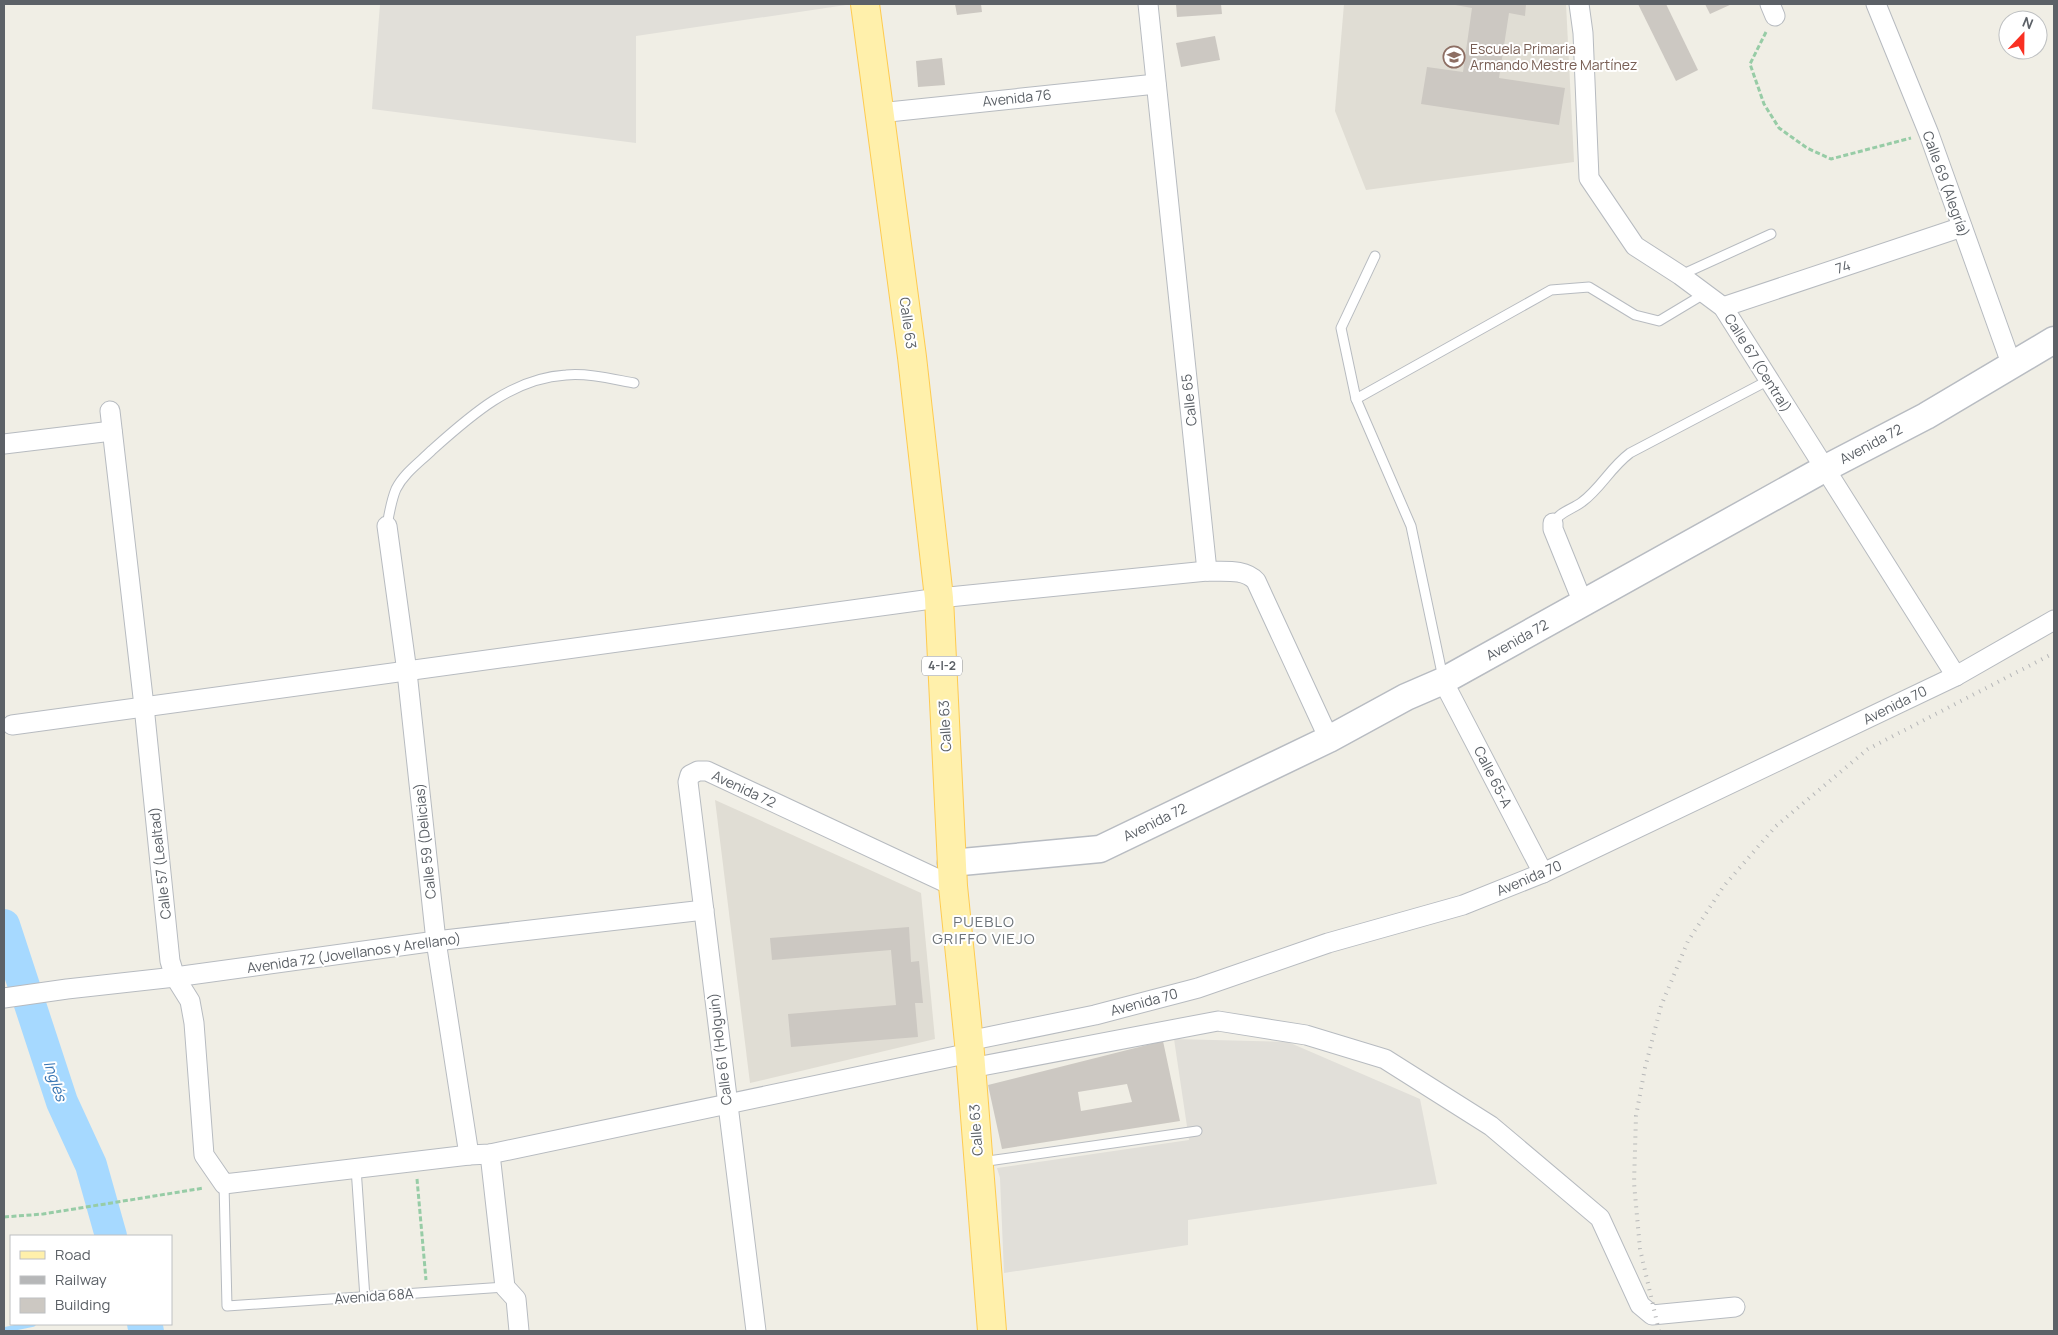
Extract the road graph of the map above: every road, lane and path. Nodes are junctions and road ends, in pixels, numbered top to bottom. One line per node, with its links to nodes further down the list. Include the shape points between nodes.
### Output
1 (865, 4): 7 (main road, Calle 63 / 4-I-2)
2 (1148, 4): 6 (street, Calle 65)
3 (1579, 4): 12 (street, Calle 67 (Central), via 1589,178 1635,246)
4 (1876, 4): 8 (street, Calle 69 (Alegría))
5 (1772, 10): 8 (path, via 1750,64 1764,104 1779,128 1807,148 1831,159)
6 (1156, 84): 7 (street, Avenida 76); 26 (street, Calle 65)
7 (879, 113): 27 (main road, Calle 63 / 4-I-2, via 912,357)
8 (1929, 134): 9 (street, Calle 69 (Alegría))
9 (1962, 227): 14 (street, 74); 16 (street, Calle 69 (Alegría))
10 (1771, 234): 12 (lane)
11 (1375, 256): 19 (lane, via 1341,328)
12 (1680, 275): 13 (street, Calle 67 (Central))
13 (1704, 294): 14 (street, Calle 67 (Central)); 19 (lane, via 1660,321 1635,315 1589,287 1551,290)
14 (1723, 307): 17 (street, Calle 67 (Central))
15 (2054, 340): 16 (street, Avenida 72)
16 (2012, 366): 23 (street, Avenida 72, via 1926,416)
17 (1769, 380): 23 (street, Calle 67 (Central)); 24 (lane, via 1630,453 1617,463 1592,494)
18 (634, 383): 25 (lane, via 565,374 533,381 499,397 466,420 407,474 397,489)
19 (1356, 399): 32 (lane, via 1411,526)
20 (110, 410): 21 (street, Calle 57 (Lealtad))
21 (112, 431): 22 (street); 33 (street, Calle 57 (Lealtad))
22 (4, 444)
23 (1824, 469): 28 (street, Avenida 72); 31 (street, Calle 67 (Central))
24 (1553, 523): 28 (street)
25 (387, 526): 30 (street, Calle 59 (Delicias))
26 (1207, 571): 27 (street); 35 (street, via 1240,572 1251,575 1256,581)
27 (939, 598): 30 (street); 38 (main road, Calle 63 / 4-I-2)
28 (1583, 603): 32 (street, Avenida 72)
29 (2054, 620): 31 (street, Avenida 70)
30 (407, 672): 33 (street); 40 (street, Calle 59 (Delicias))
31 (1956, 676): 37 (street, Avenida 70)
32 (1443, 681): 35 (street, Avenida 72); 37 (street, Calle 65-A)
33 (144, 706): 34 (street); 41 (street, Calle 57 (Lealtad), via 170,961)
34 (12, 725)
35 (1329, 738): 38 (street, Avenida 72, via 1100,849)
36 (698, 771): 38 (street, Avenida 72); 39 (street, Calle 61 (Holguín), via 690,776 688,782)
37 (1543, 873): 43 (street, Avenida 70, via 1463,905 1328,943 1198,988 1095,1015)
38 (952, 874): 43 (main road, Calle 63 / 4-I-2)
39 (704, 910): 40 (street, Avenida 72 (Jovellanos y Arellano)); 44 (street, Calle 61 (Holguín))
40 (436, 941): 41 (street, Avenida 72 (Jovellanos y Arellano)); 47 (street, Calle 59 (Delicias))
41 (175, 977): 42 (street, Avenida 72 (Jovellanos y Arellano)); 51 (street, Calle 57 (Lealtad), via 190,1001 194,1023 204,1155)
42 (4, 998)
43 (970, 1054): 44 (street); 49 (main road, Calle 63 / 4-I-2); 56 (street, via 1218,1021 1306,1034 1376,1056 1491,1126 1600,1218 1640,1305 1652,1315)
44 (727, 1105): 46 (street); 58 (street, Calle 61 (Holguín))
45 (1197, 1131): 49 (lane)
46 (490, 1154): 47 (street); 54 (street)
47 (469, 1155): 48 (street)
48 (416, 1161): 50 (street); 53 (path)
49 (978, 1162): 59 (main road, Calle 63 / 4-I-2)
50 (356, 1168): 51 (street); 55 (lane)
51 (224, 1184): 52 (path, via 43,1214); 55 (lane, Avenida 68A, via 227,1306)
52 (4, 1217)
53 (428, 1293): 54 (lane, Avenida 68A); 55 (lane, Avenida 68A)
54 (511, 1293): 57 (street)
55 (365, 1298)
56 (1736, 1307)
57 (519, 1331)
58 (756, 1331)
59 (992, 1331)

